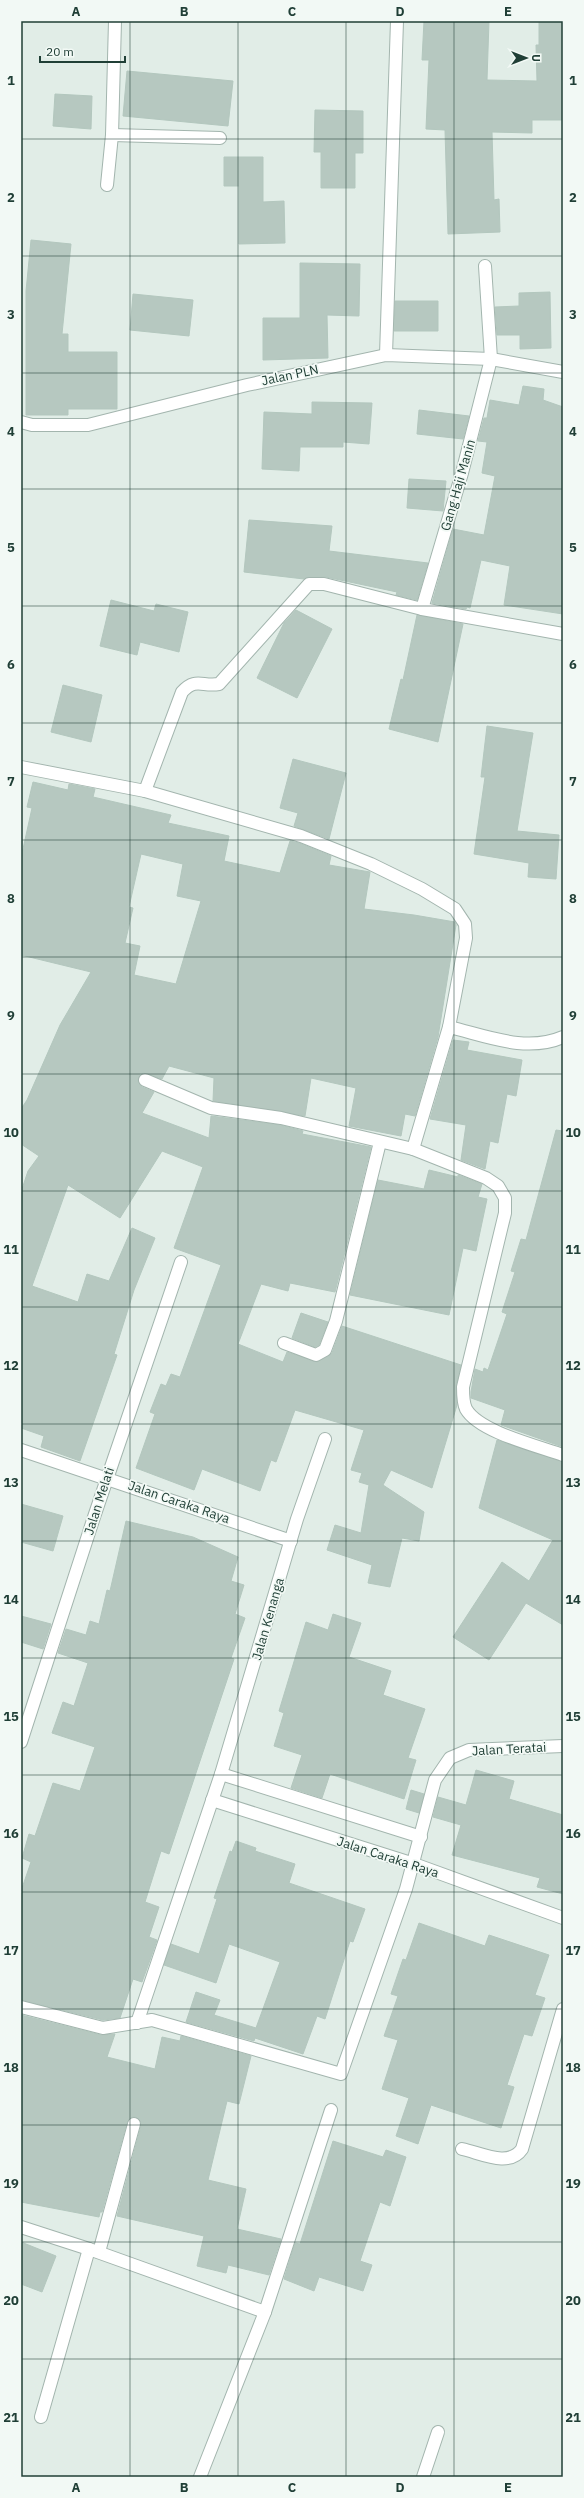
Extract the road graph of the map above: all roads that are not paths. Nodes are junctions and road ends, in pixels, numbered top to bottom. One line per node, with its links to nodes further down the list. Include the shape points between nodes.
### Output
1 (115, 21): 3 (street)
2 (397, 21): 7 (street)
3 (112, 135): 4 (street); 5 (street)
4 (220, 138)
5 (107, 185)
6 (485, 266): 8 (street, Gang Haji Manin)
7 (386, 355): 8 (street, Jalan PLN); 10 (street, Jalan PLN, via 247,385 88,425 32,425)
8 (491, 359): 9 (street, Jalan PLN); 11 (street, Gang Haji Manin, via 462,473)
9 (563, 372)
10 (21, 422)
11 (422, 609): 12 (street); 14 (street, via 324,584 309,584 219,684 210,686 197,682 188,685 182,692)
12 (563, 634)
13 (21, 766): 14 (street)
14 (145, 791): 15 (street, via 302,836 371,864 455,908 465,924 466,938)
15 (449, 1027): 16 (street, via 524,1045 547,1044); 19 (street)
16 (563, 1037)
17 (145, 1080): 18 (street, via 211,1108 281,1118)
18 (380, 1142): 19 (street); 21 (street, via 336,1321 325,1350 316,1355)
19 (413, 1149): 24 (street, via 486,1178 498,1186 505,1198 505,1213 463,1387 466,1409 485,1426)
20 (181, 1262): 25 (street, Jalan Melati)
21 (284, 1343)
22 (324, 1439): 26 (street, Jalan Kenanga)
23 (21, 1450): 25 (street, Jalan Caraka Raya)
24 (563, 1456)
25 (107, 1478): 26 (street, Jalan Caraka Raya); 27 (street, Jalan Melati)
26 (291, 1541): 29 (street, Jalan Kenanga)
27 (21, 1742)
28 (563, 1746): 31 (street, Jalan Teratai, via 469,1750 450,1758 435,1780)
29 (221, 1774): 30 (street, Jalan Kenanga); 31 (street)
30 (212, 1800): 32 (street, Jalan Caraka Raya); 36 (street, Jalan Kenanga)
31 (421, 1837): 32 (street, Jalan Teratai)
32 (414, 1864): 33 (street, Jalan Caraka Raya); 36 (street, Jalan Teratai, via 341,2074 152,2020)
33 (563, 1918)
34 (21, 2007): 36 (street, via 103,2028)
35 (563, 2009): 39 (street, via 522,2149 517,2156 507,2159)
36 (137, 2023)
37 (331, 2110): 42 (street)
38 (134, 2124): 41 (street)
39 (462, 2149)
40 (21, 2227): 41 (street)
41 (94, 2251): 42 (street); 43 (street)
42 (265, 2312): 45 (street)
43 (41, 2417)
44 (438, 2432): 46 (street)
45 (200, 2477)
46 (423, 2477)

